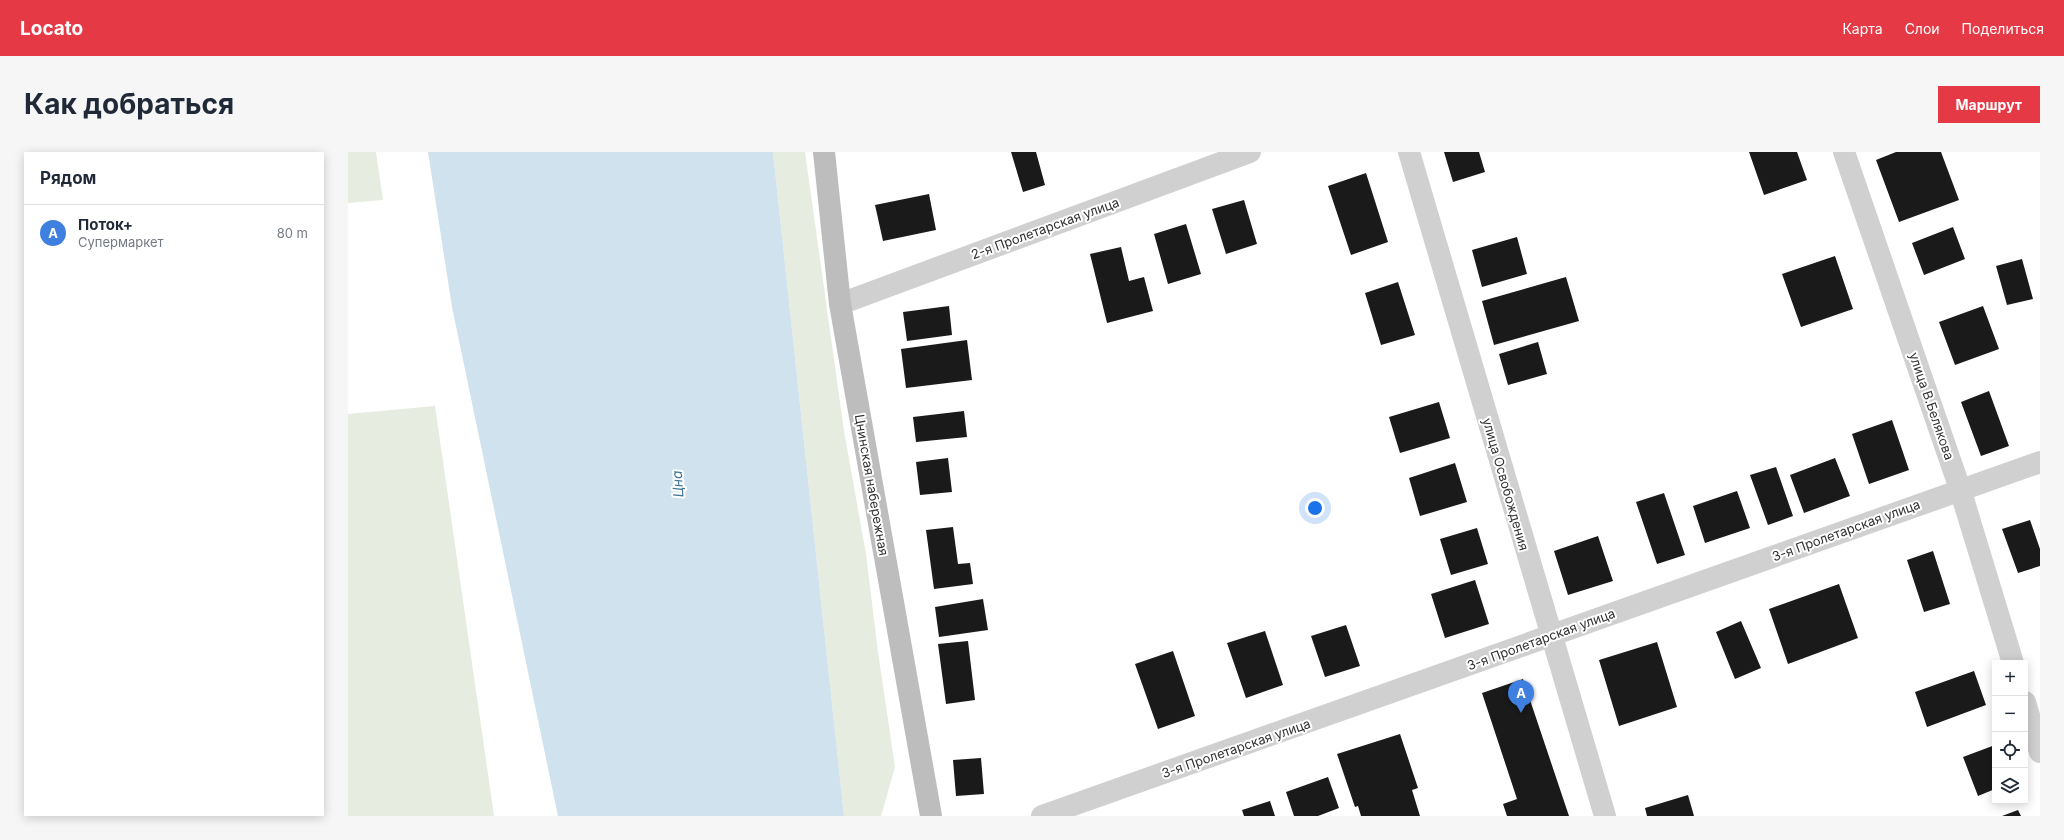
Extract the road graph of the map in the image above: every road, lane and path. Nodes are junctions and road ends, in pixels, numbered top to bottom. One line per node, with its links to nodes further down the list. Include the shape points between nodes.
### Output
1 (824, 152): 5 (main road, Цнинская набережная)
2 (1250, 152): 5 (street, 2-я Пролетарская улица)
3 (1409, 152): 8 (street, улица Освобождения)
4 (1844, 152): 7 (street, улица В.Белякова)
5 (840, 304): 12 (main road, Цнинская набережная)
6 (2040, 462): 7 (street, 3-я Пролетарская улица)
7 (1960, 489): 8 (street, 3-я Пролетарская улица); 9 (street, улица В.Белякова)
8 (1551, 636): 13 (street, 3-я Пролетарская улица); 14 (street, улица Освобождения)
9 (2012, 660)
10 (2028, 712): 11 (street)
11 (2040, 752)
12 (931, 816)
13 (1042, 816)
14 (1605, 816)

